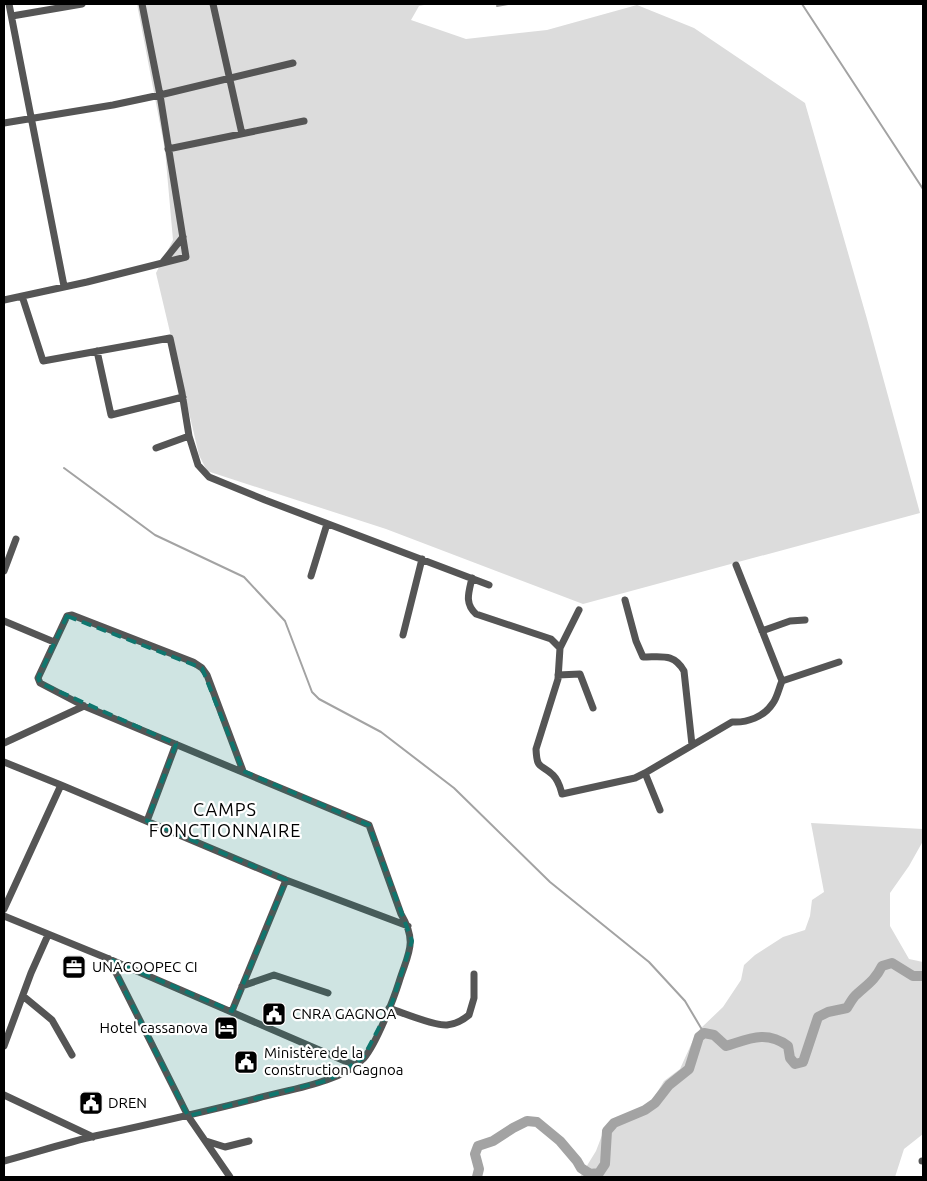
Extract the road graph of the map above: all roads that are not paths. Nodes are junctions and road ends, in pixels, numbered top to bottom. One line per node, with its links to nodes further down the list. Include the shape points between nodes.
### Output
1 (9, 4): 5 (street)
2 (82, 4): 5 (street)
3 (142, 4): 8 (street)
4 (213, 4): 7 (street)
5 (12, 16): 9 (street)
6 (293, 63): 7 (street)
7 (230, 78): 8 (street); 12 (street)
8 (160, 95): 9 (street); 13 (street)
9 (33, 118): 11 (street); 16 (street)
10 (304, 121): 12 (street)
11 (4, 122)
12 (242, 134): 13 (street)
13 (168, 149): 14 (street)
14 (182, 237): 15 (street); 15 (street, via 186,257)
15 (163, 263): 16 (street)
16 (64, 286): 17 (street)
17 (22, 296): 18 (street); 19 (street, via 43,361)
18 (4, 300)
19 (97, 351): 20 (street, via 170,338); 20 (street, via 111,415)
20 (183, 397): 21 (street)
21 (189, 436): 22 (street); 23 (street, via 198,466 209,477)
22 (156, 448)
23 (327, 524): 25 (street); 28 (street)
24 (16, 539): 27 (street)
25 (422, 559): 29 (street); 36 (street)
26 (736, 566): 35 (street)
27 (4, 571)
28 (311, 576)
29 (472, 578): 30 (street); 38 (street, via 467,600 476,614 551,639)
30 (489, 585)
31 (625, 600): 46 (street, via 643,657 669,657 678,661 684,671)
32 (579, 610): 38 (street)
33 (805, 620): 35 (street)
34 (4, 621): 37 (street)
35 (762, 631): 41 (street)
36 (403, 635)
37 (54, 642): 42 (street, via 38,681); 48 (street, via 67,616 72,615 202,668)
38 (560, 648): 40 (street)
39 (839, 662): 41 (street)
40 (558, 675): 43 (street, via 580,674); 49 (street, via 536,749 537,761 559,782 562,794)
41 (782, 681): 46 (street, via 774,703 756,718 732,722)
42 (84, 706): 44 (street); 45 (street)
43 (593, 708)
44 (4, 743)
45 (176, 744): 48 (street); 52 (street)
46 (692, 745): 49 (street)
47 (4, 762): 50 (street)
48 (242, 771): 56 (street, via 369,825)
49 (645, 773): 51 (street)
50 (61, 784): 52 (street); 54 (street)
51 (660, 810)
52 (147, 821): 53 (street)
53 (286, 880): 56 (street); 60 (street)
54 (4, 909)
55 (4, 916): 57 (street)
56 (408, 926): 63 (street, via 412,941)
57 (48, 935): 58 (street); 62 (street)
58 (109, 959): 64 (street); 69 (street)
59 (474, 974): 63 (street, via 474,998 469,1016 460,1022 432,1023)
60 (242, 986): 61 (street, via 274,975); 64 (street)
61 (328, 993)
62 (23, 996): 65 (street); 66 (street, via 52,1020)
63 (389, 1008): 67 (street, via 369,1050)
64 (232, 1011): 67 (street)
65 (4, 1046)
66 (72, 1055)
67 (354, 1066): 69 (street, via 329,1080)
68 (4, 1095): 70 (street)
69 (188, 1116): 70 (street); 71 (street)
70 (92, 1137): 73 (street)
71 (206, 1141): 72 (street, via 225,1147); 74 (street)
72 (249, 1141)
73 (4, 1161)
74 (230, 1177)

